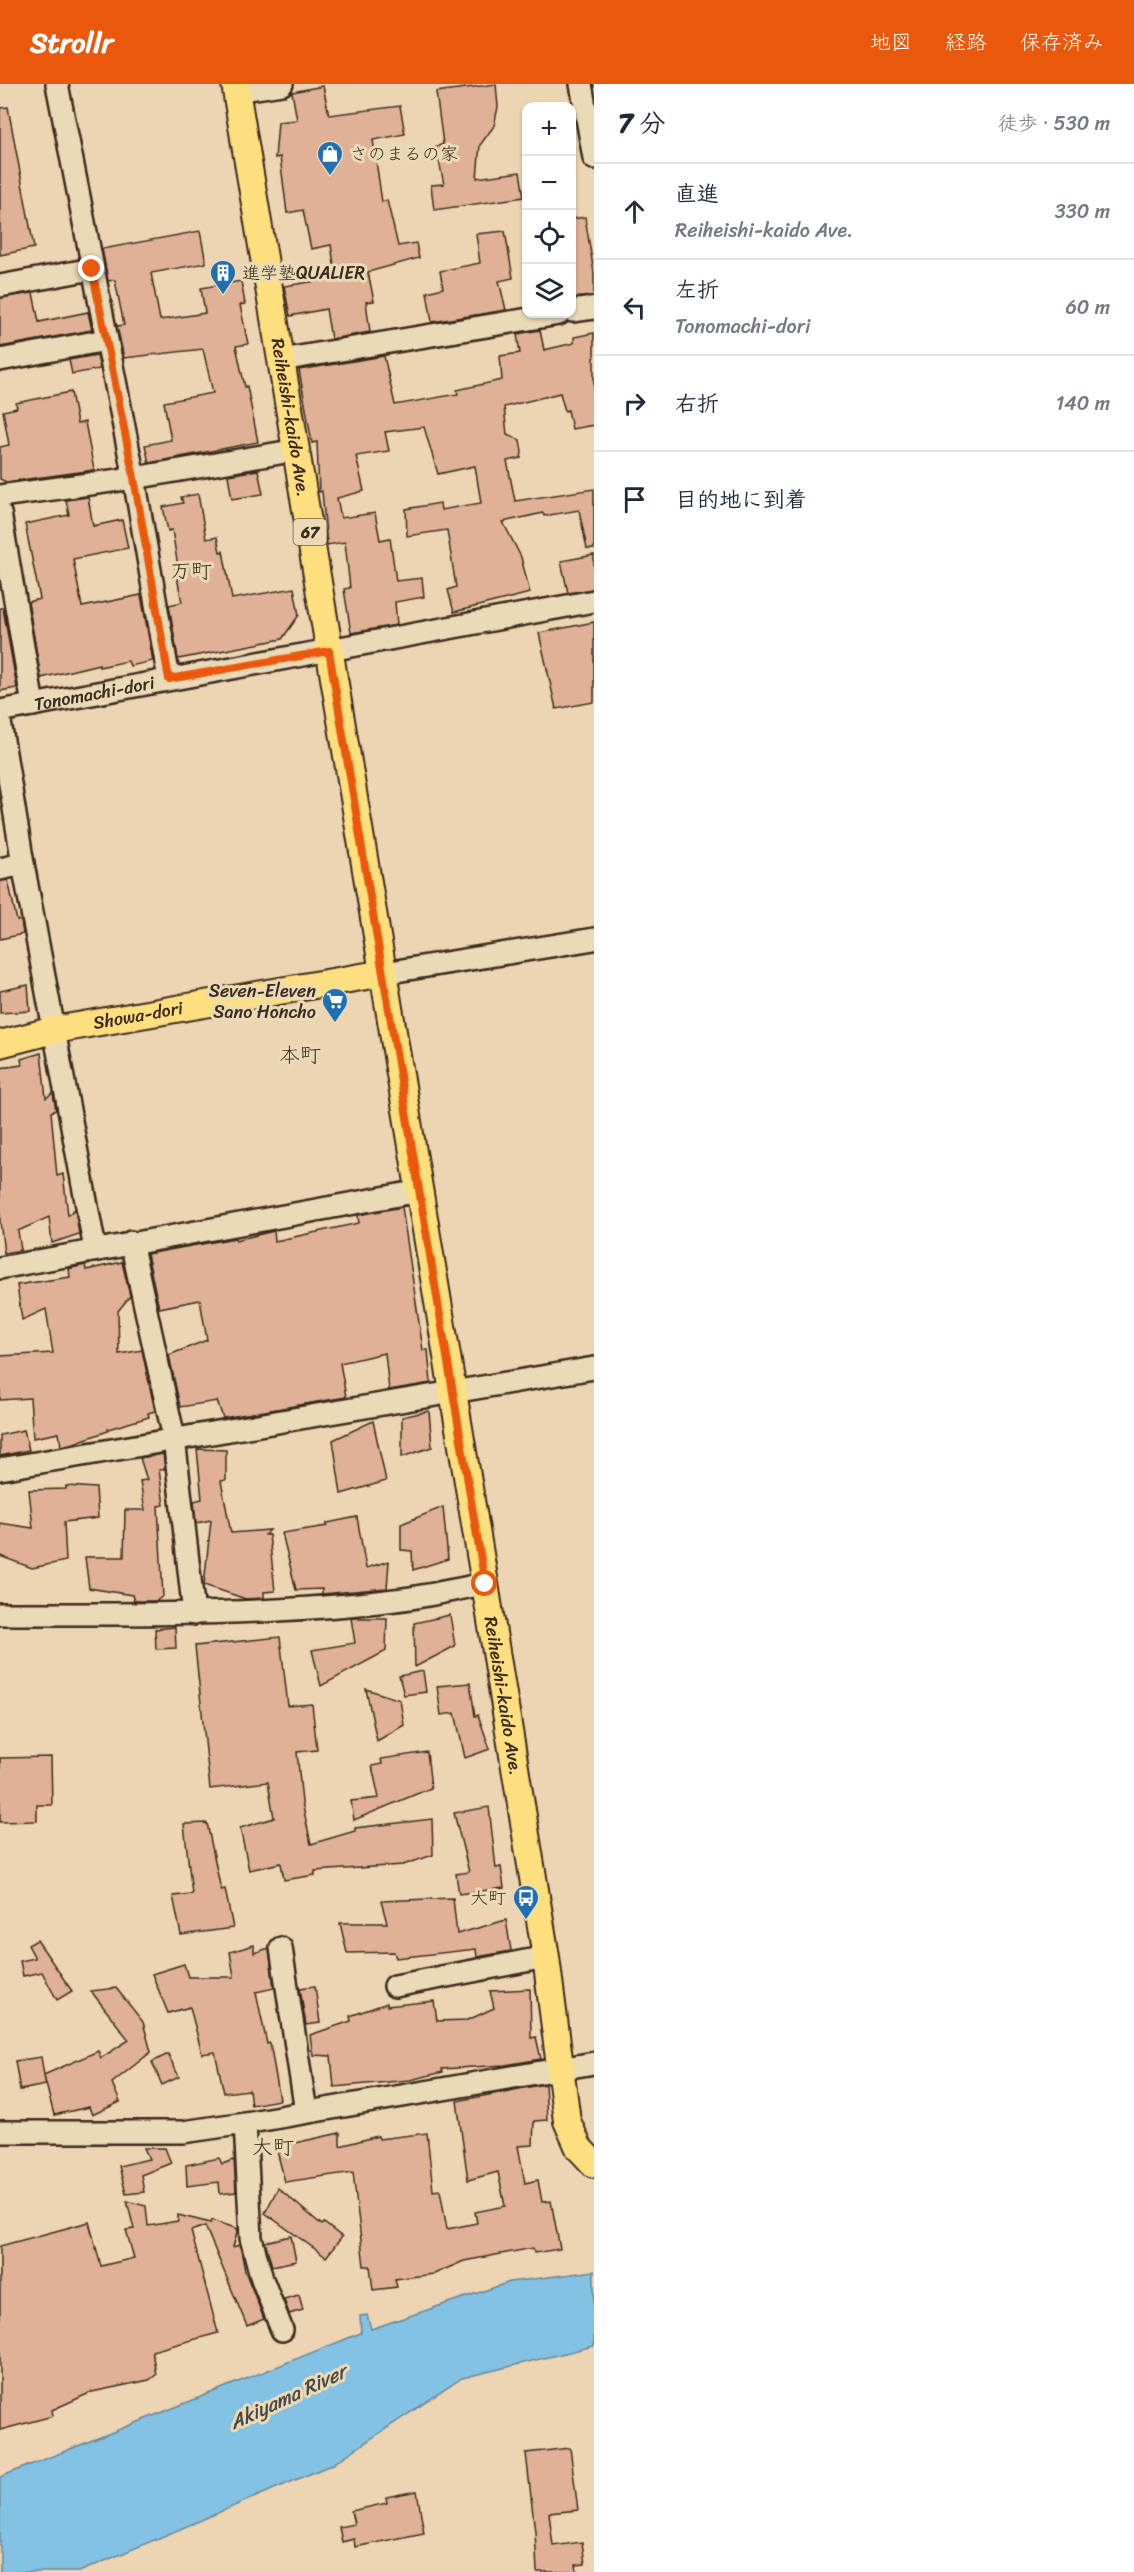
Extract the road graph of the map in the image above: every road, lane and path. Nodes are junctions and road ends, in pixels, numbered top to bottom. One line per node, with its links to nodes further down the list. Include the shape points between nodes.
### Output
1 (57, 84): 6 (street)
2 (282, 84): 4 (street)
3 (581, 84): 5 (street)
4 (230, 86): 13 (main road, Reiheishi-kaido Ave. / 67)
5 (594, 158)
6 (92, 269): 7 (street); 11 (street)
7 (0, 286)
8 (594, 308): 9 (street)
9 (576, 310)
10 (535, 318): 13 (street)
11 (106, 340): 12 (street); 15 (street)
12 (0, 360)
13 (281, 360): 14 (main road, Reiheishi-kaido Ave. / 67)
14 (297, 450): 15 (street); 19 (main road, Reiheishi-kaido Ave. / 67)
15 (134, 478): 16 (street); 20 (street)
16 (0, 496)
17 (0, 513): 21 (street)
18 (594, 601): 19 (street, Tonomachi-dori)
19 (329, 651): 20 (street, Tonomachi-dori); 27 (main road, Reiheishi-kaido Ave. / 67)
20 (169, 679): 21 (street, Tonomachi-dori)
21 (33, 705): 22 (street, Tonomachi-dori)
22 (0, 711)
23 (0, 722): 24 (street)
24 (23, 864): 25 (street); 28 (street)
25 (0, 869)
26 (594, 939): 27 (street)
27 (384, 973): 28 (main road, Showa-dori); 30 (main road, Reiheishi-kaido Ave. / 67)
28 (54, 1030): 29 (main road, Showa-dori); 32 (street)
29 (0, 1044)
30 (420, 1191): 31 (street); 35 (main road, Reiheishi-kaido Ave. / 67)
31 (131, 1242): 32 (street); 36 (street)
32 (95, 1249): 33 (street)
33 (0, 1268)
34 (594, 1368): 35 (street)
35 (452, 1390): 36 (street); 38 (main road, Reiheishi-kaido Ave. / 67)
36 (174, 1438): 37 (street); 40 (street)
37 (0, 1468)
38 (485, 1584): 40 (street, via 398,1600); 42 (main road, Reiheishi-kaido Ave. / 67)
39 (0, 1614): 40 (street)
40 (194, 1614)
41 (281, 1948): 46 (street)
42 (546, 1957): 43 (street); 45 (main road, Reiheishi-kaido Ave. / 67)
43 (395, 1986)
44 (594, 2063): 45 (street)
45 (560, 2069): 46 (street); 49 (main road, Reiheishi-kaido Ave. / 67, via 572,2136)
46 (306, 2112): 47 (street)
47 (244, 2123): 48 (street, via 183,2132); 50 (street, via 251,2238)
48 (0, 2132)
49 (594, 2163)
50 (282, 2330)

